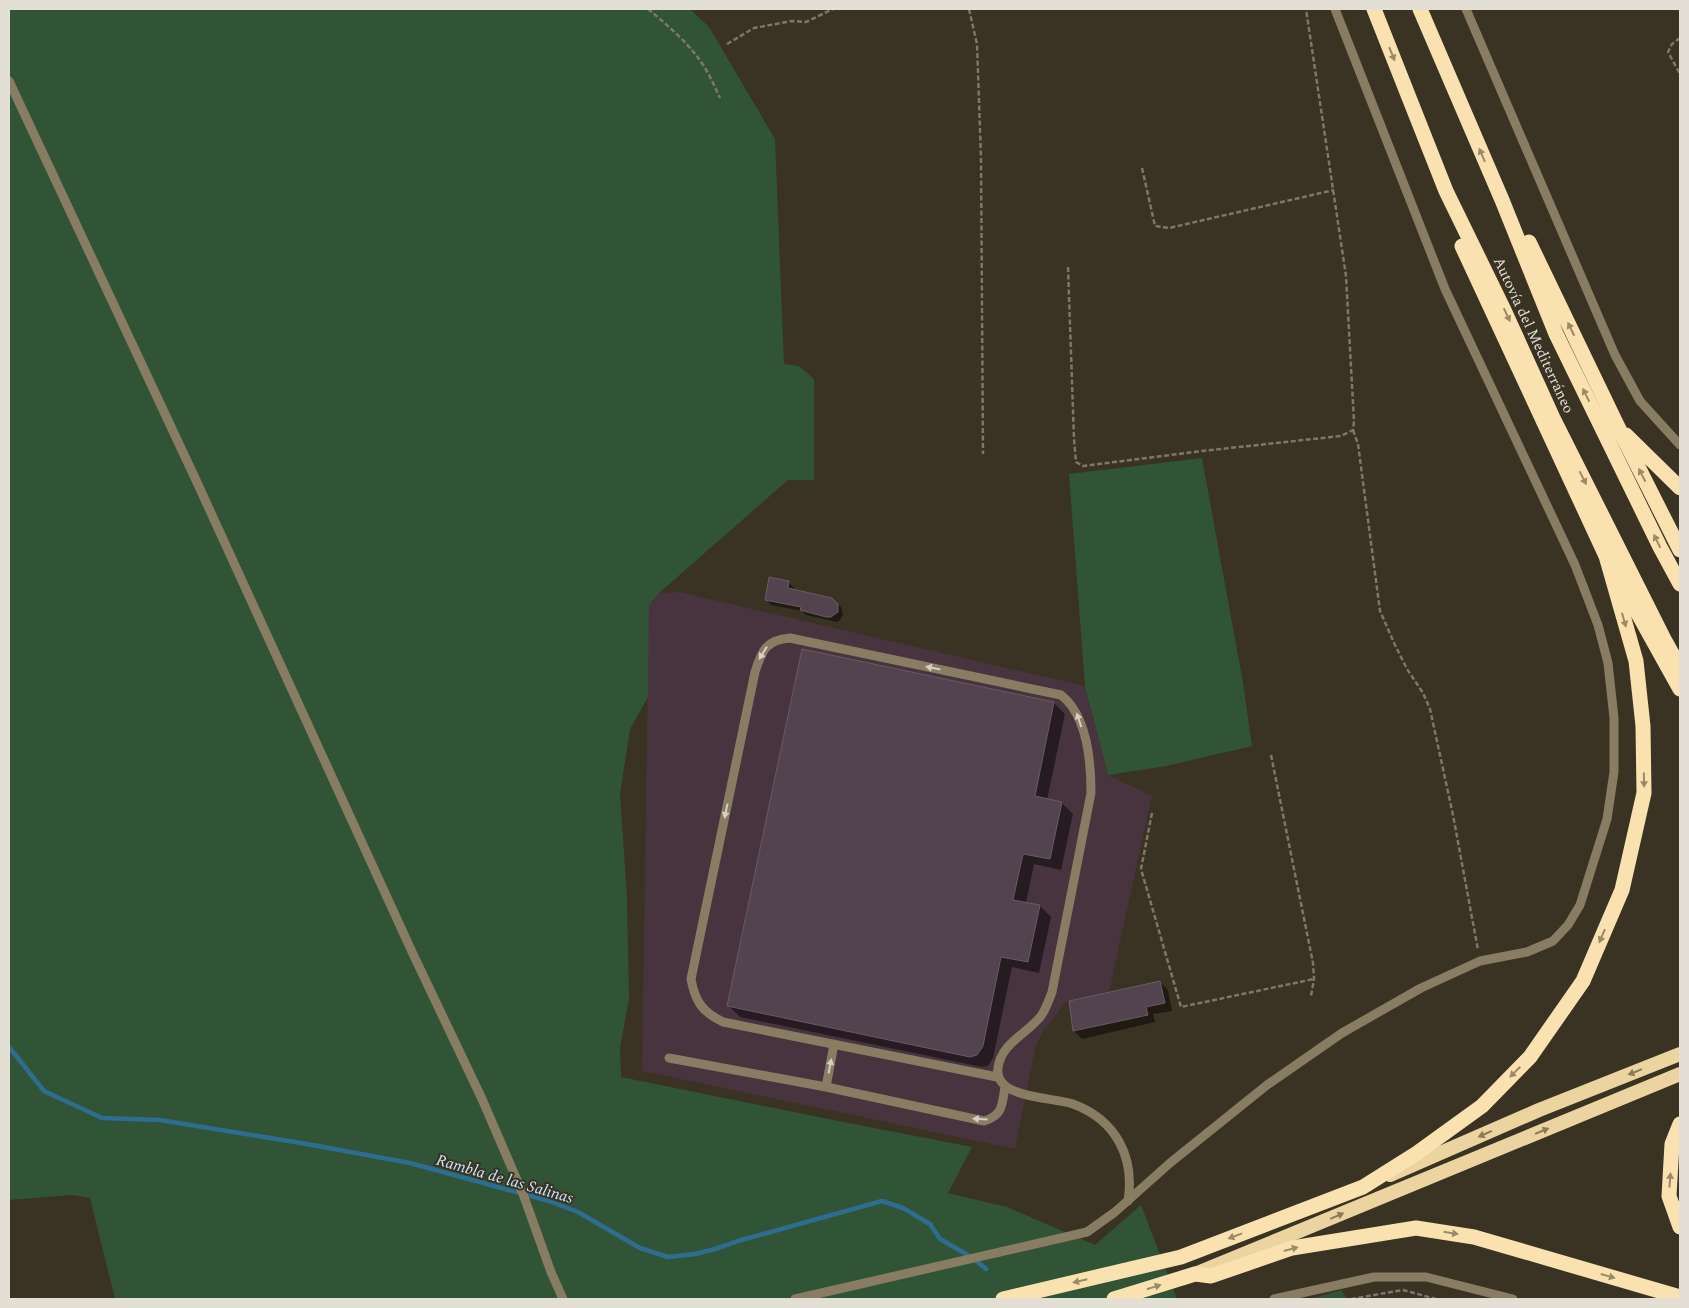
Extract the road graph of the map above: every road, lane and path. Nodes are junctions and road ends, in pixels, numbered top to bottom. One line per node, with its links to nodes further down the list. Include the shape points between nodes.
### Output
1 (648, 9): 13 (path, via 699,58)
2 (833, 9): 10 (path, via 806,22 792,21 754,28)
3 (969, 9): 22 (path, via 977,44 981,158)
4 (1306, 9): 15 (path)
5 (1335, 9): 31 (lane, via 1445,288 1575,565 1598,625 1608,663 1614,718 1614,772 1607,819 1580,905 1553,941 1528,952)
6 (1374, 9): 16 (highway, Autovía del Mediterráneo, one-way to 16)
7 (1420, 9): 17 (highway, Autovía del Mediterráneo, one-way to 7)
8 (1466, 9): 21 (lane, via 1615,355 1640,401)
9 (1680, 38): 11 (path, via 1668,52)
10 (727, 44)
11 (1680, 74)
12 (9, 81): 47 (lane, via 482,1099 524,1194)
13 (720, 98)
14 (1142, 168): 15 (path, via 1155,226 1168,228)
15 (1334, 190): 20 (path, via 1346,276)
16 (1446, 191): 25 (highway, via 1463,248); 27 (highway, Autovía del Mediterráneo, one-way to 27, via 1553,418)
17 (1502, 200): 19 (highway, one-way to 17, via 1516,214); 26 (highway, Autovía del Mediterráneo, one-way to 17, via 1556,334)
18 (1068, 267): 20 (path, via 1076,462 1083,466 1341,436)
19 (1617, 425): 23 (highway); 24 (highway, one-way to 19)
20 (1353, 430): 31 (path, via 1358,444 1380,611 1430,709)
21 (1680, 445)
22 (983, 454)
23 (1680, 488)
24 (1680, 550)
25 (1606, 556): 28 (highway); 42 (highway, one-way to 42, via 1636,661 1643,726 1644,793 1622,890 1583,981 1530,1058 1482,1106)
26 (1680, 584)
27 (1680, 668)
28 (1680, 689)
29 (1271, 755): 32 (path)
30 (1152, 813): 32 (path, via 1141,869 1180,1007)
31 (1480, 962): 43 (lane, via 1421,988 1334,1038 1267,1085)
32 (1314, 979): 33 (path)
33 (1311, 996)
34 (834, 1044): 38 (lane); 38 (lane, one-way to 34, via 1000,1056 1041,1016 1052,992 1090,793 1091,768 1077,713 1061,695 790,638 776,639 765,648 755,672 691,978 694,994 702,1008 723,1022); 39 (lane, one-way to 34)
35 (1680, 1054): 42 (highway, one-way to 42, via 1539,1110)
36 (669, 1058): 39 (lane)
37 (1680, 1074): 45 (highway, one-way to 37)
38 (997, 1077): 40 (lane)
39 (826, 1087): 40 (lane, one-way to 39, via 1000,1112 984,1121)
40 (1005, 1087): 43 (lane, via 1072,1104 1096,1116 1115,1133 1127,1157 1131,1184)
41 (1680, 1124): 44 (highway, one-way to 41, via 1669,1196 1672,1144)
42 (1363, 1188): 49 (highway, one-way to 49, via 1181,1257)
43 (1128, 1201): 48 (lane, via 1087,1232)
44 (1680, 1226)
45 (1195, 1274): 46 (highway, one-way to 46, via 1211,1276 1292,1248 1416,1228 1474,1237); 50 (highway, one-way to 45)
46 (1680, 1297)
47 (563, 1299)
48 (795, 1299)
49 (1003, 1299)
50 (1114, 1299)
51 (1274, 1299): 54 (lane, via 1374,1277 1426,1277)
52 (1351, 1299): 53 (path, via 1403,1290)
53 (1436, 1299)
54 (1513, 1299)

